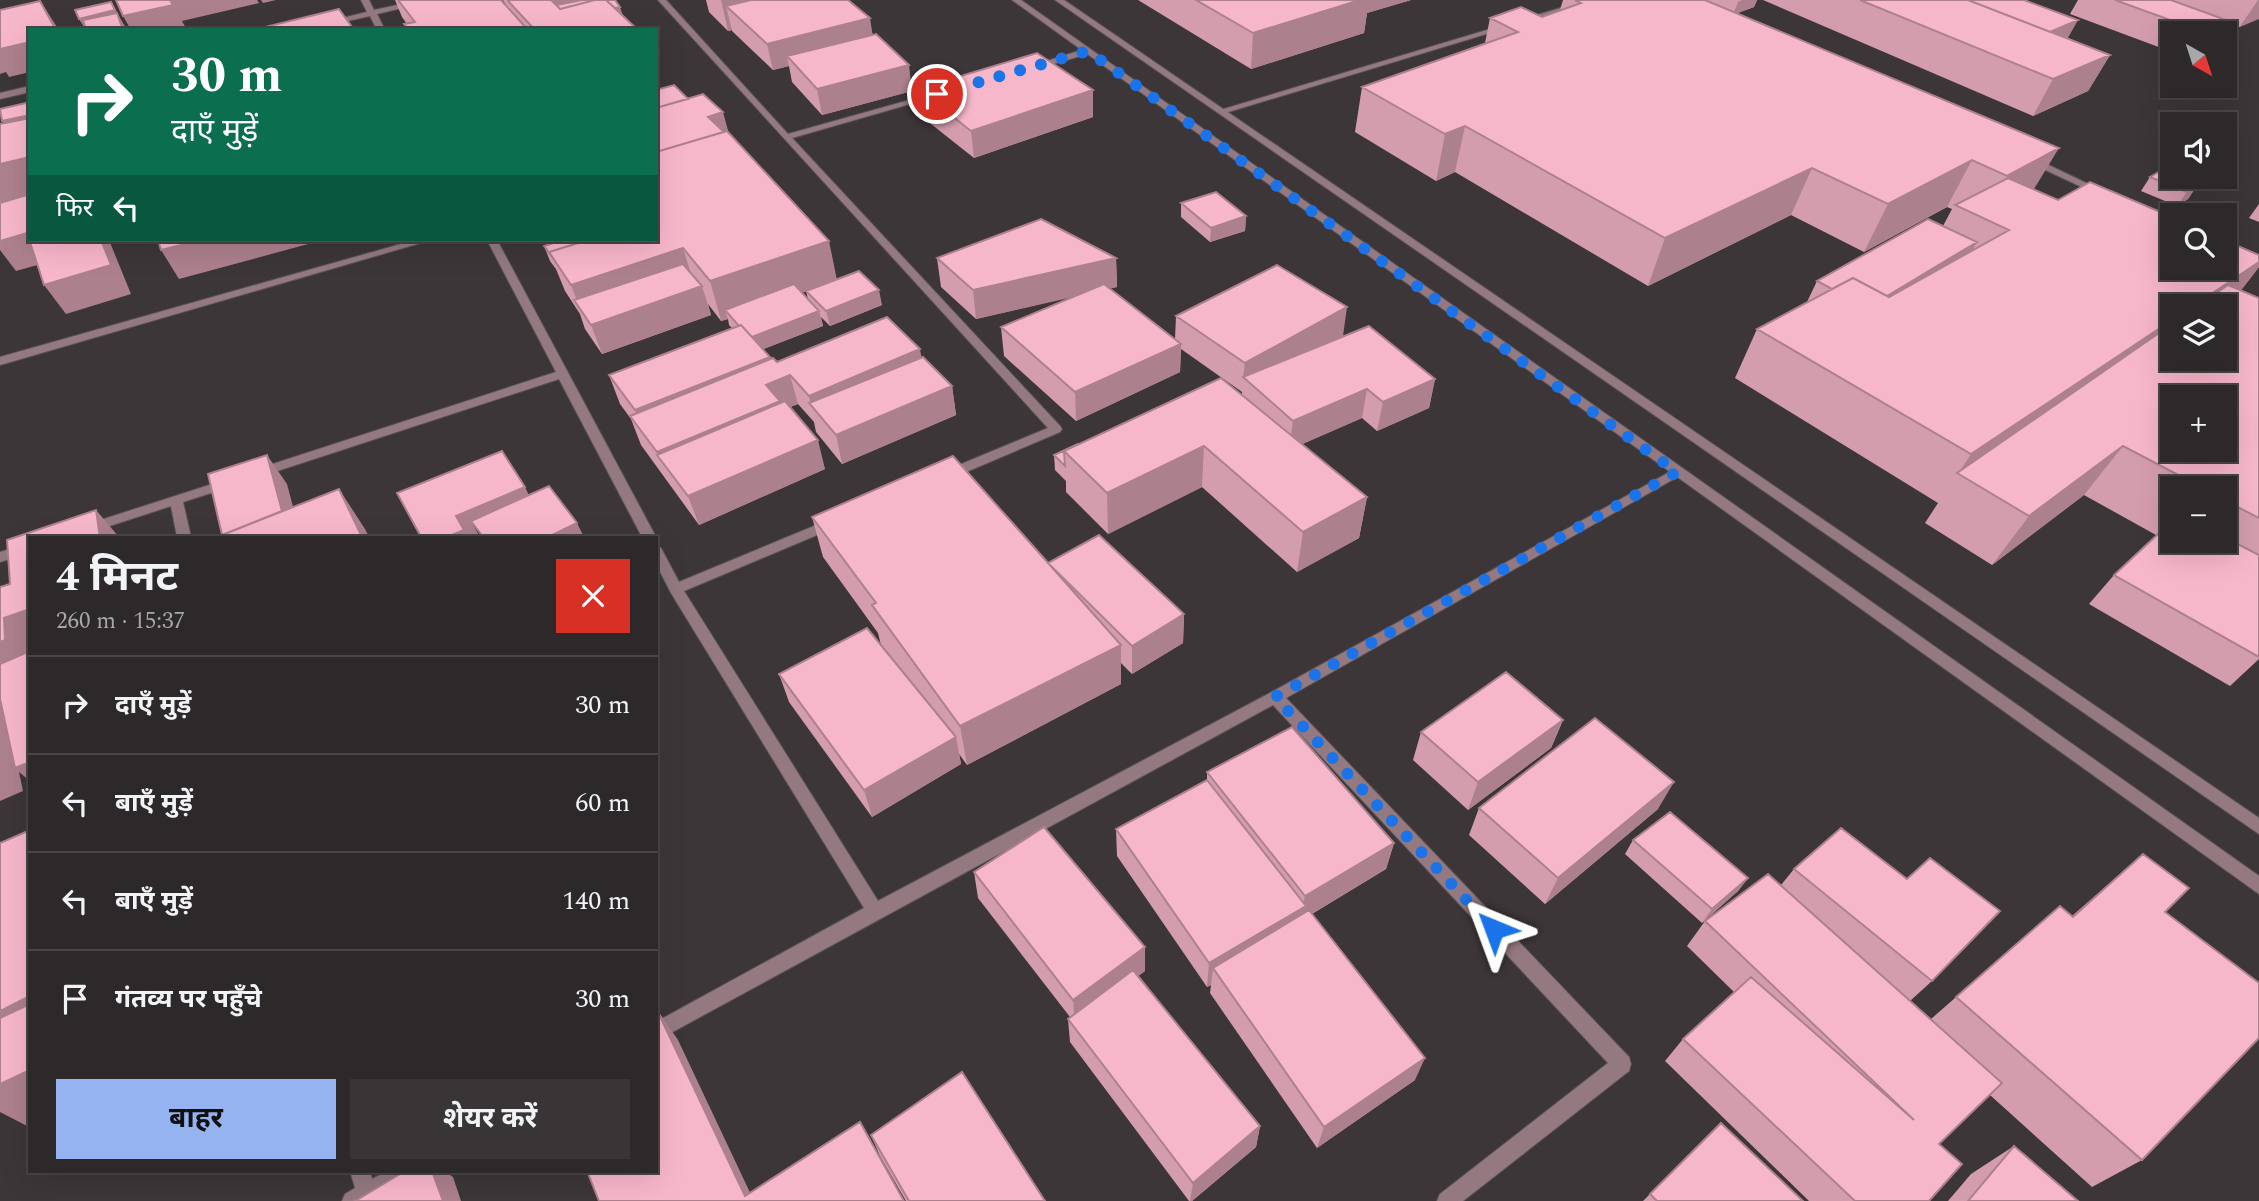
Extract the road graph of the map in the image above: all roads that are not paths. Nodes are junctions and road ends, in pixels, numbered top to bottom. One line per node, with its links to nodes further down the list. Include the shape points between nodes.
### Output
1 (365, 0): 7 (street)
2 (432, 0): 7 (street)
3 (662, 0): 16 (street)
4 (1059, 0): 15 (street)
5 (1595, 0): 15 (street)
6 (1022, 1): 10 (street)
7 (372, 13): 8 (street); 9 (street)
8 (305, 28)
9 (380, 28)
10 (1088, 51): 11 (street); 23 (street)
11 (1022, 70)
12 (28, 89): 14 (street)
13 (943, 92): 16 (street)
14 (0, 96)
15 (1222, 111): 35 (street)
16 (786, 137): 24 (street, via 1056,429)
17 (2020, 155): 18 (street)
18 (2109, 196)
19 (419, 242): 21 (street)
20 (493, 242): 22 (street)
21 (0, 361)
22 (562, 374): 25 (street); 29 (street)
23 (1677, 472): 34 (street); 36 (street)
24 (930, 483)
25 (176, 500): 27 (street); 28 (street)
26 (841, 520): 33 (street)
27 (65, 536)
28 (184, 536)
29 (648, 536)
30 (28, 549): 32 (street)
31 (658, 555): 33 (street)
32 (0, 557)
33 (676, 589): 37 (street)
34 (1275, 697): 37 (street); 42 (street, via 1622,1064)
35 (2259, 827)
36 (2259, 886)
37 (875, 911): 38 (street)
38 (658, 1031)
39 (360, 1173): 41 (street)
40 (403, 1173): 41 (street)
41 (360, 1197)
42 (1447, 1201)

